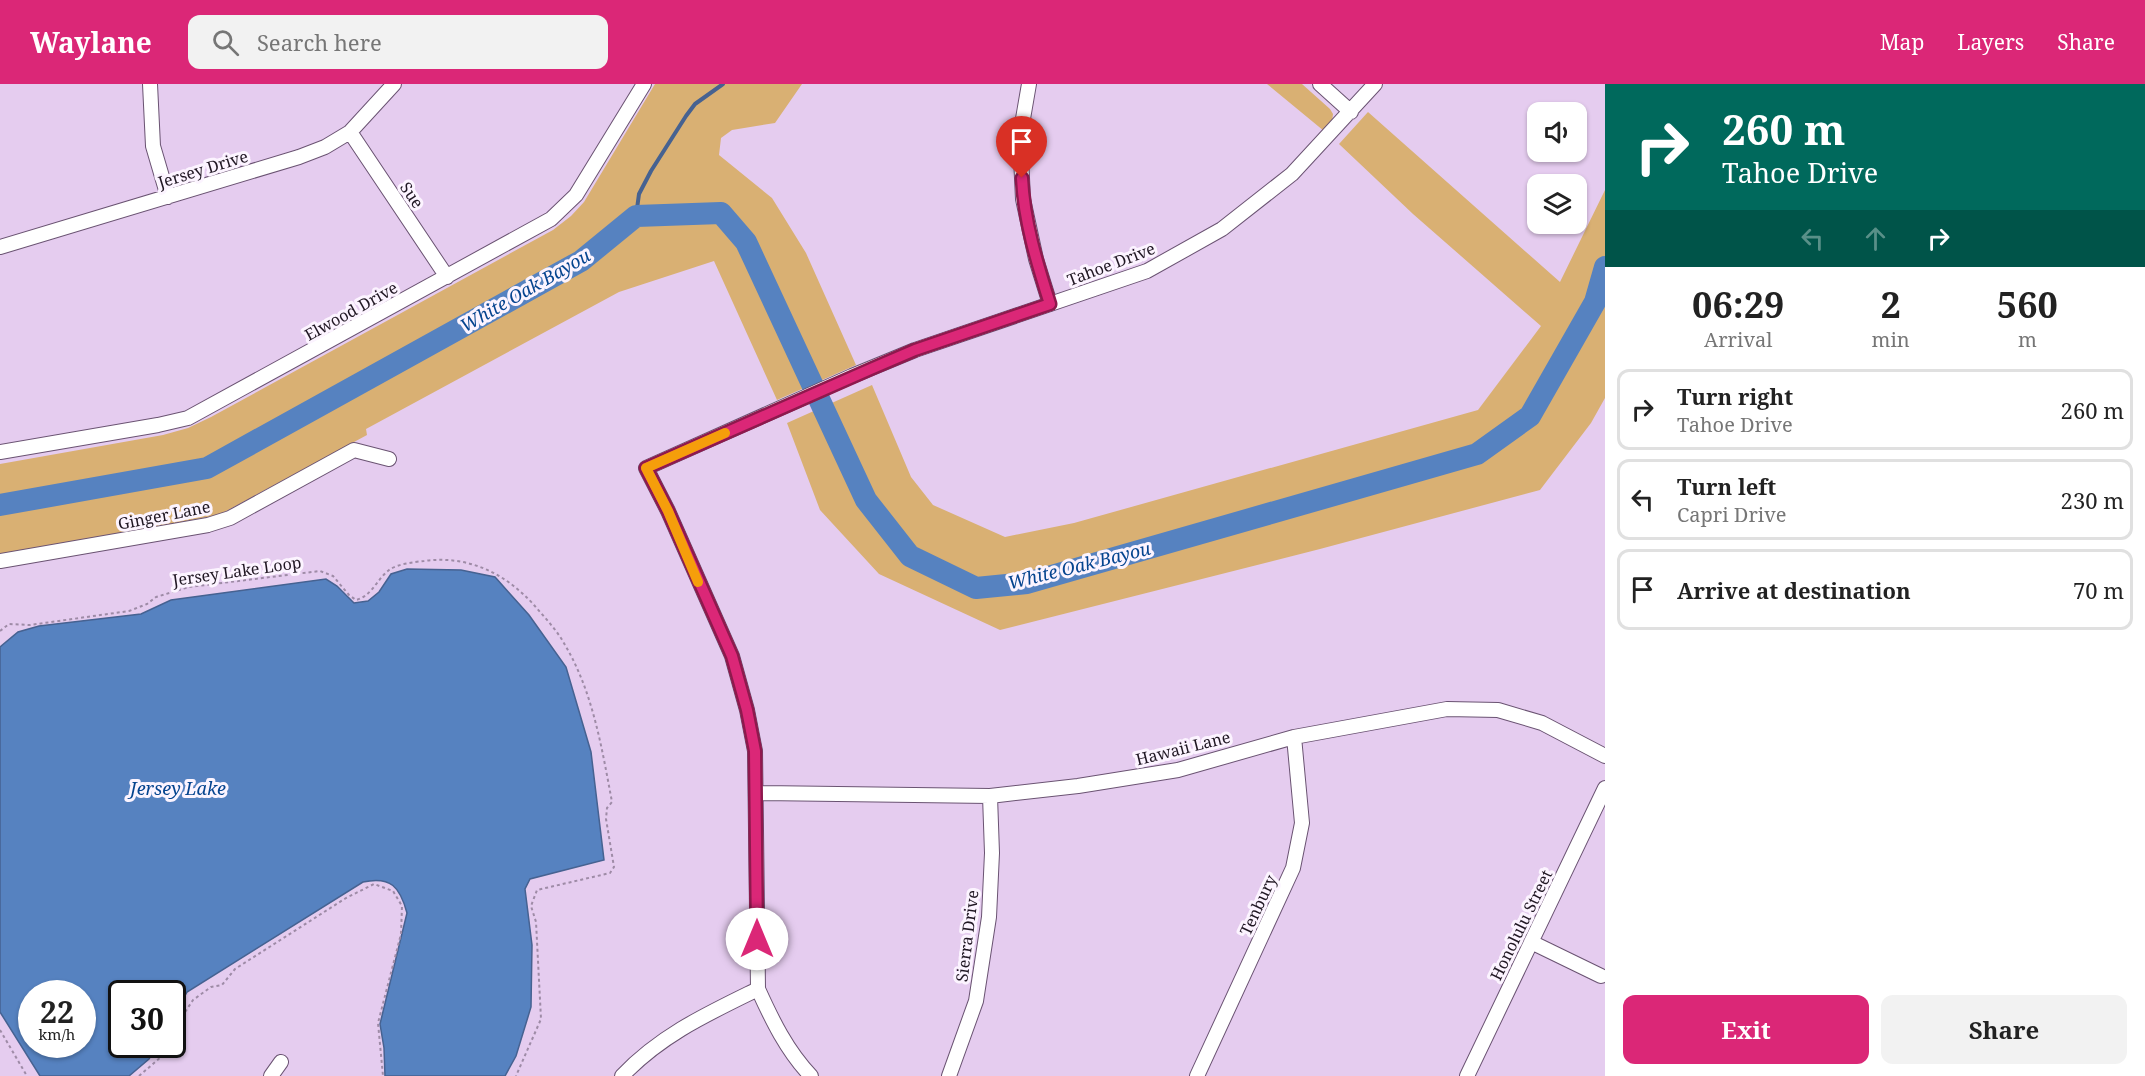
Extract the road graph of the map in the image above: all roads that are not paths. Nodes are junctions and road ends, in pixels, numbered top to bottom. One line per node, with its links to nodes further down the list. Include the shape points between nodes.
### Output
1 (150, 84): 9 (street, via 153,146)
2 (394, 84): 8 (street, Jersey Drive)
3 (644, 84): 11 (street, Elwood Drive, via 576,195 552,219)
4 (1029, 84): 12 (street, via 1020,136 1023,199)
5 (1320, 84): 7 (street)
6 (1375, 84): 7 (street, Tahoe Drive)
7 (1351, 112): 12 (street, Tahoe Drive, via 1292,174 1222,229 1147,271)
8 (350, 132): 9 (street, Jersey Drive, via 299,157); 11 (street, Sue)
9 (168, 197): 10 (street, Jersey Drive)
10 (0, 247)
11 (447, 277): 13 (street, Elwood Drive, via 188,418)
12 (1050, 304): 19 (street, Tahoe Drive, via 915,350 646,468 732,656 755,751)
13 (0, 452)
14 (389, 459): 15 (street, Ginger Lane, via 354,450 230,518 208,525)
15 (0, 561)
16 (1294, 736): 17 (street, Hawaii Lane, via 1447,709 1498,710 1542,723); 20 (street, Hawaii Lane, via 1178,770); 29 (street, Tenbury, via 1302,823 1293,868)
17 (1605, 756)
18 (1605, 788): 21 (street, Honolulu Street)
19 (756, 793): 20 (street, Hawaii Lane); 23 (street)
20 (990, 796): 28 (street, Sierra Drive, via 988,917 976,1001)
21 (1531, 942): 22 (street); 30 (street, Honolulu Street)
22 (1601, 976)
23 (758, 989): 26 (street, via 691,1022 641,1056); 27 (street, via 796,1060)
24 (281, 1062): 25 (street)
25 (271, 1076)
26 (622, 1076)
27 (811, 1076)
28 (948, 1076)
29 (1197, 1076)
30 (1467, 1076)

